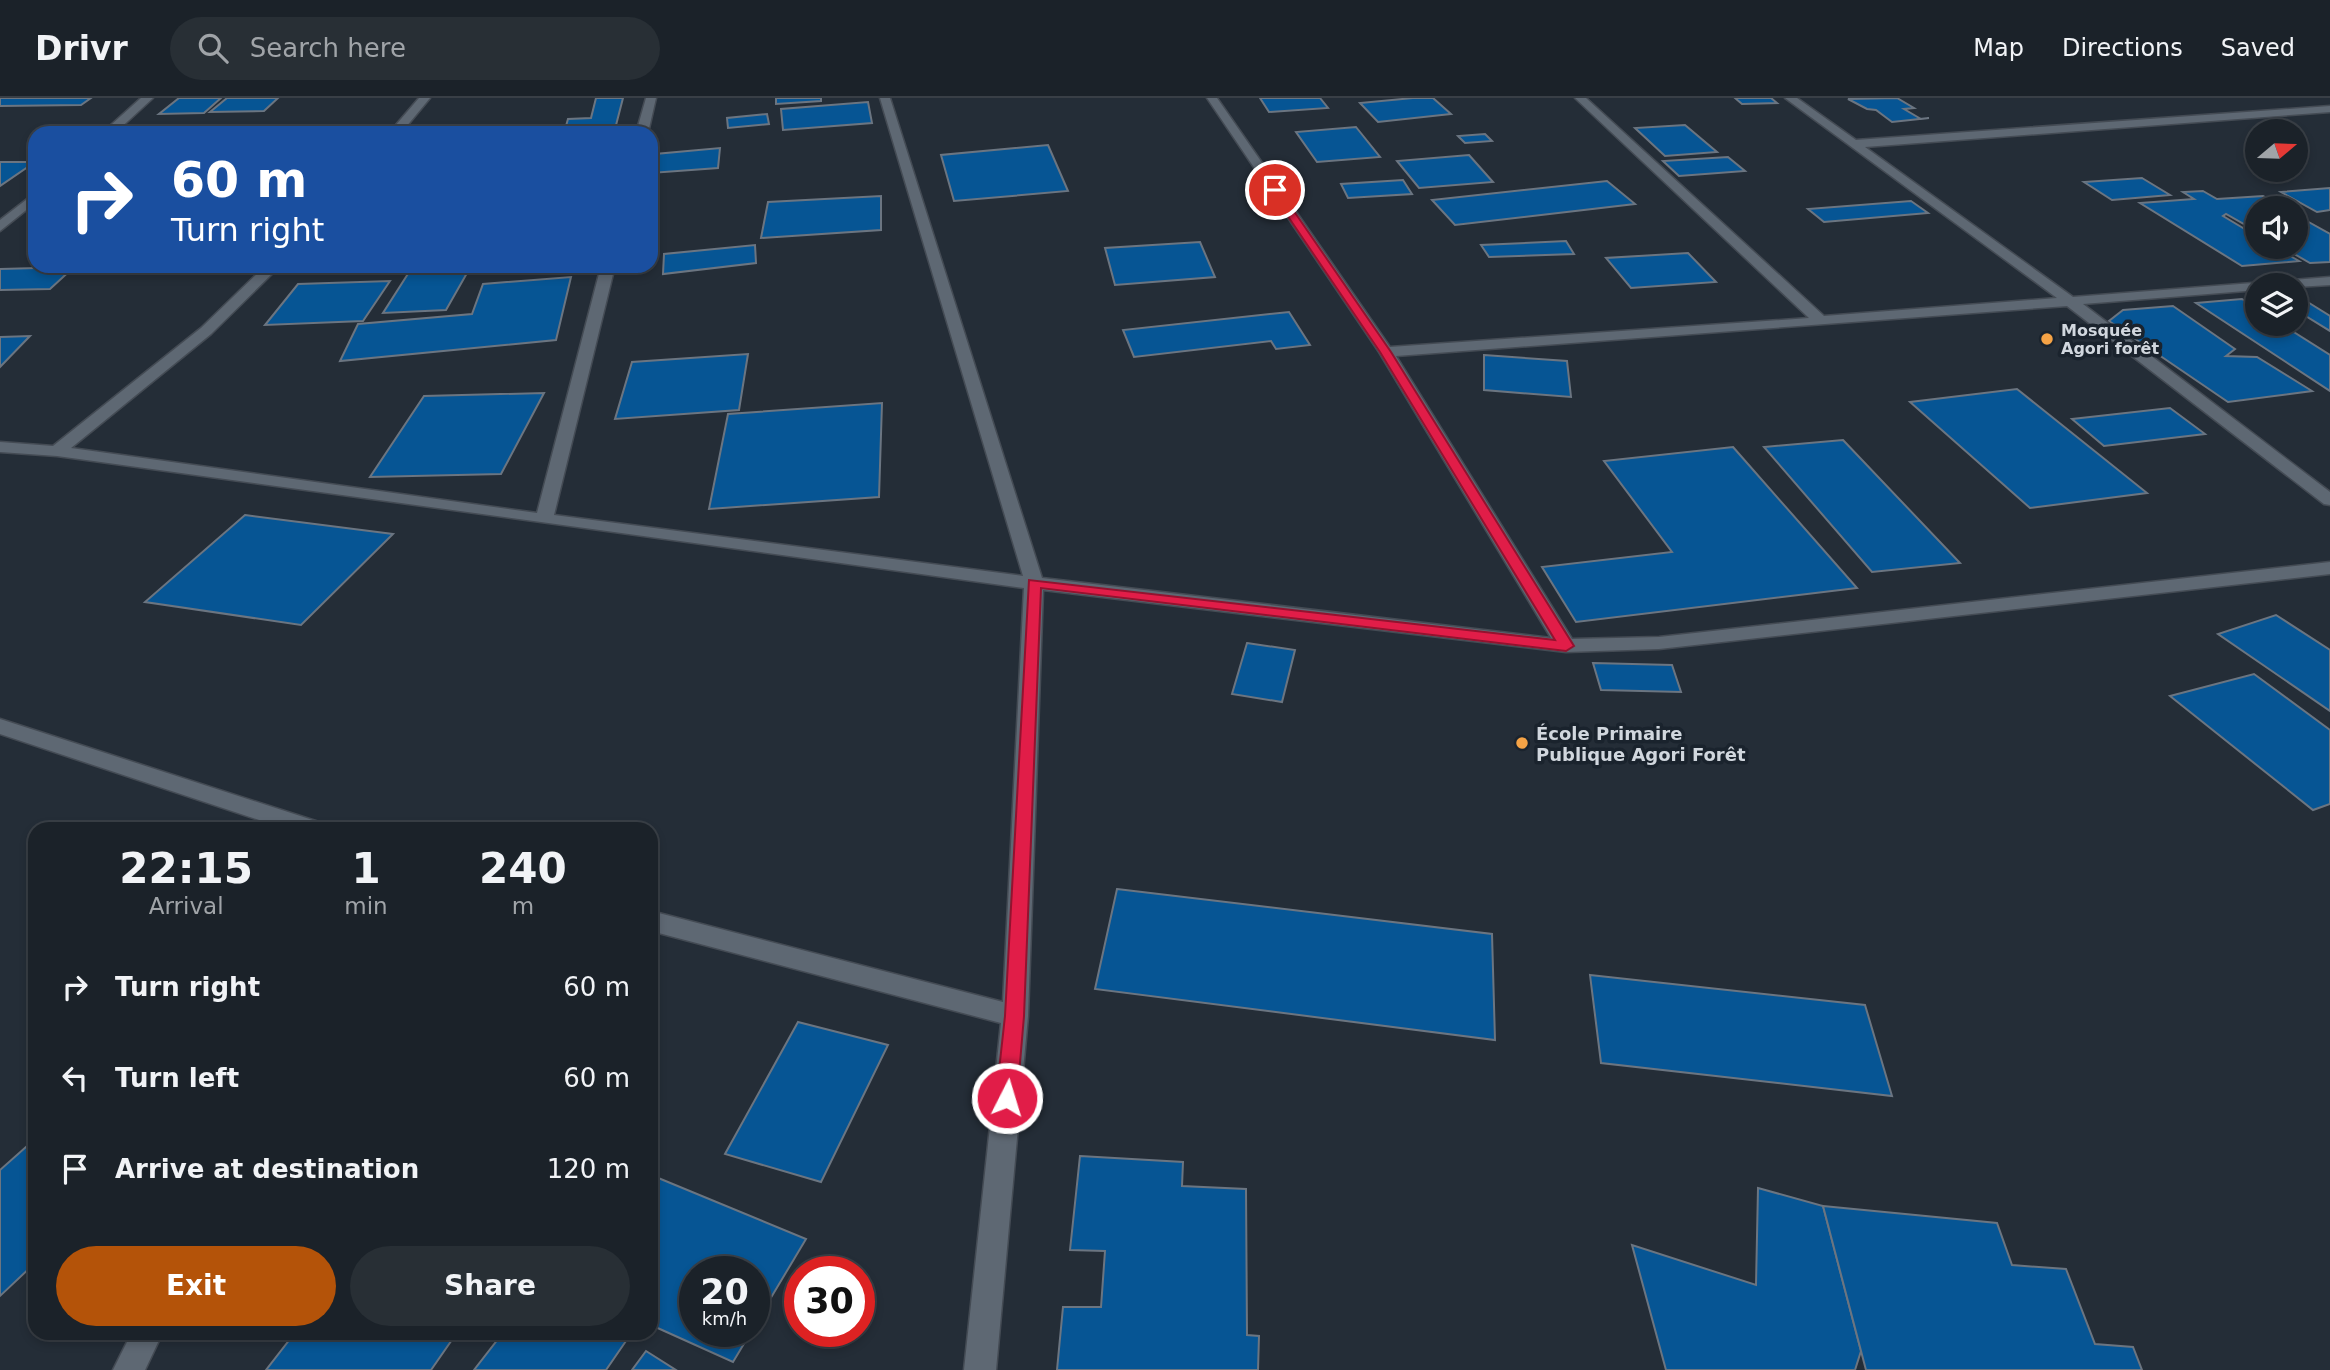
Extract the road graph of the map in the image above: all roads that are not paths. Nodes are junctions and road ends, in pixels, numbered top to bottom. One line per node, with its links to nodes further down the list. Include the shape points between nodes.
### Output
1 (148, 98): 9 (street)
2 (425, 98): 10 (street)
3 (651, 98): 11 (street)
4 (885, 98): 28 (street)
5 (1212, 98): 22 (street)
6 (1580, 98): 21 (street)
7 (1790, 98): 12 (street)
8 (2330, 109): 12 (street)
9 (116, 126)
10 (401, 126)
11 (644, 126)
12 (1854, 144): 20 (street)
13 (28, 203): 14 (street)
14 (0, 227)
15 (266, 273): 24 (street, via 206,331)
16 (606, 273): 26 (street)
17 (2330, 281): 18 (street)
18 (2308, 282)
19 (2245, 287): 20 (street)
20 (2069, 300): 21 (street); 25 (street)
21 (1821, 321): 22 (street)
22 (1386, 352): 29 (street)
23 (0, 447): 24 (street)
24 (57, 451): 26 (street)
25 (2330, 500)
26 (544, 519): 28 (street)
27 (2330, 568): 29 (street, via 1659,643)
28 (1034, 583): 29 (street); 33 (street)
29 (1566, 646)
30 (0, 726): 31 (street)
31 (293, 822)
32 (658, 923): 33 (street)
33 (1014, 1016): 36 (street)
34 (145, 1340): 35 (street)
35 (129, 1370)
36 (981, 1370)

